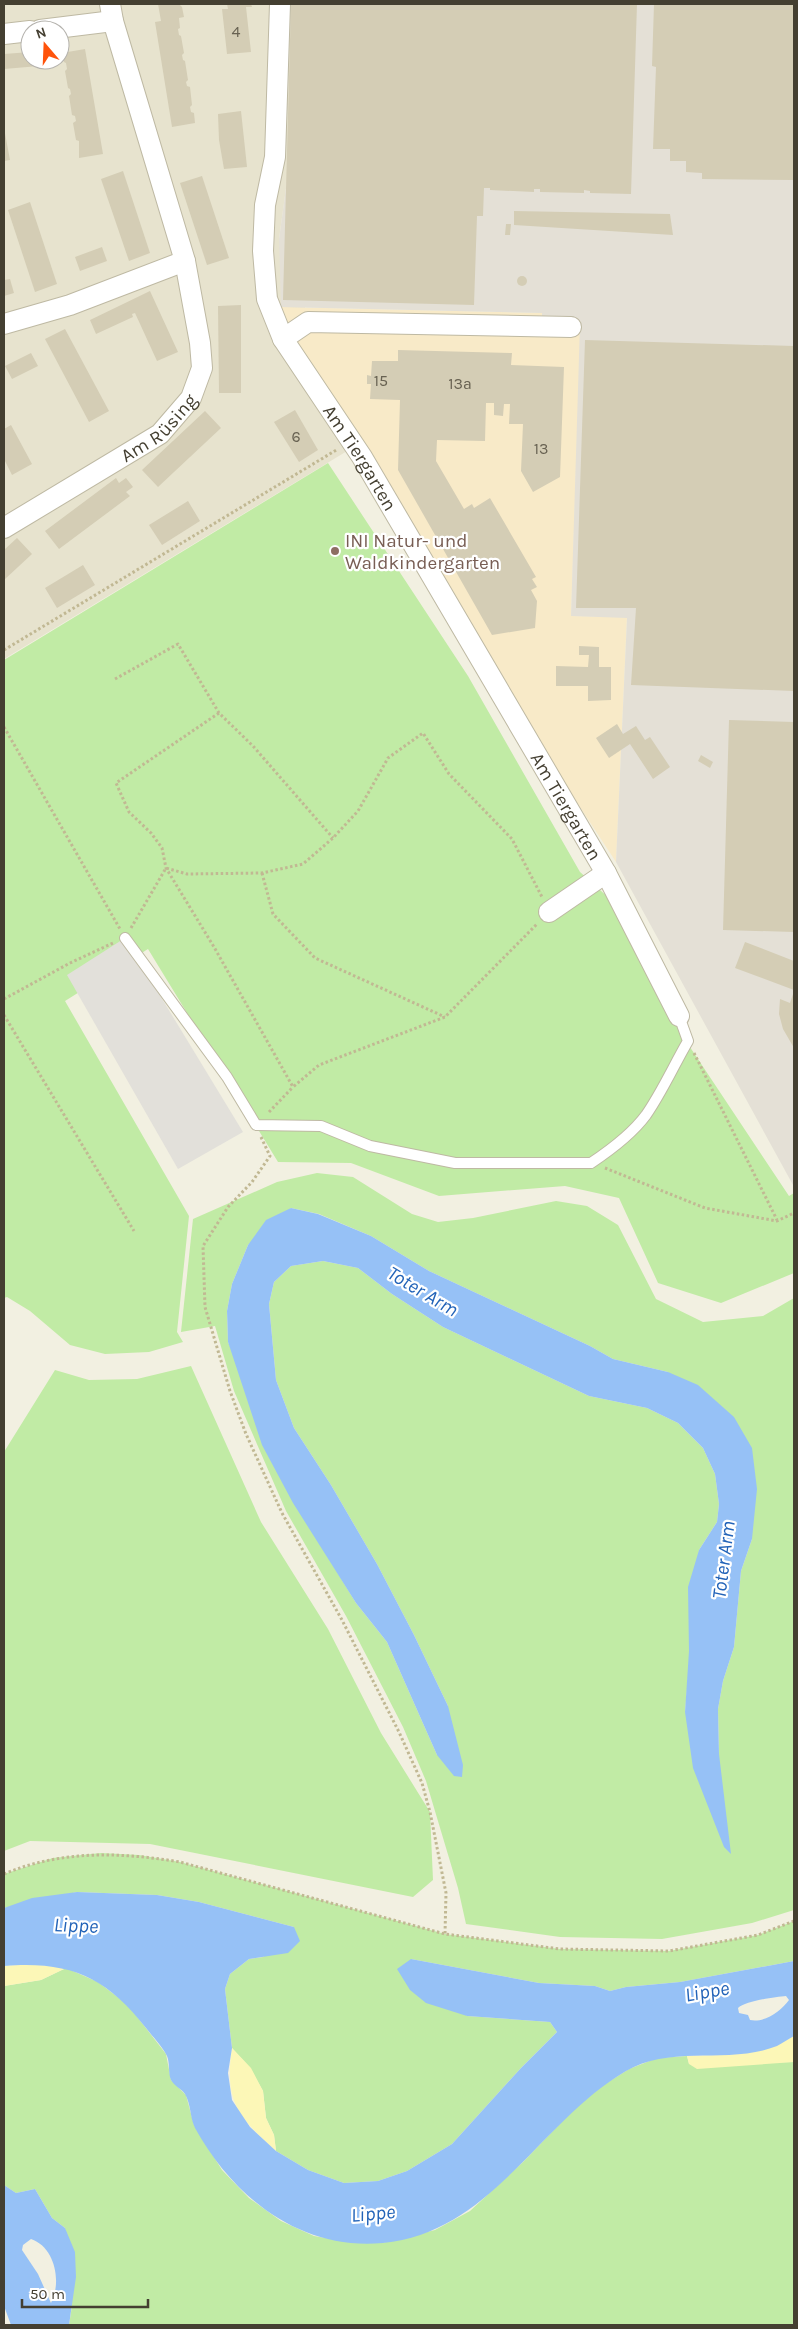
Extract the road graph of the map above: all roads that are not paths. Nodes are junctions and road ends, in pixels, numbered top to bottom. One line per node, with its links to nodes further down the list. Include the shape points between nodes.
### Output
1 (280, 4): 9 (street, Am Tiergarten, via 275,157 265,205 263,251 267,299)
2 (112, 12): 3 (street, Am Rüsing); 6 (street, Am Rüsing)
3 (70, 22)
4 (20, 32): 5 (street)
5 (4, 34)
6 (185, 261): 7 (street, via 70,305); 10 (street, Am Rüsing, via 202,368 191,398 160,434)
7 (4, 324)
8 (571, 327): 9 (street, via 308,322)
9 (282, 339): 11 (street, Am Tiergarten, via 351,441)
10 (4, 528)
11 (606, 873): 12 (street, Am Tiergarten); 14 (street, Am Tiergarten)
12 (549, 912)
13 (125, 938): 14 (lane, via 227,1077 256,1125 321,1126 370,1146 455,1162 591,1163 623,1140 646,1114 688,1041)
14 (679, 1016)

